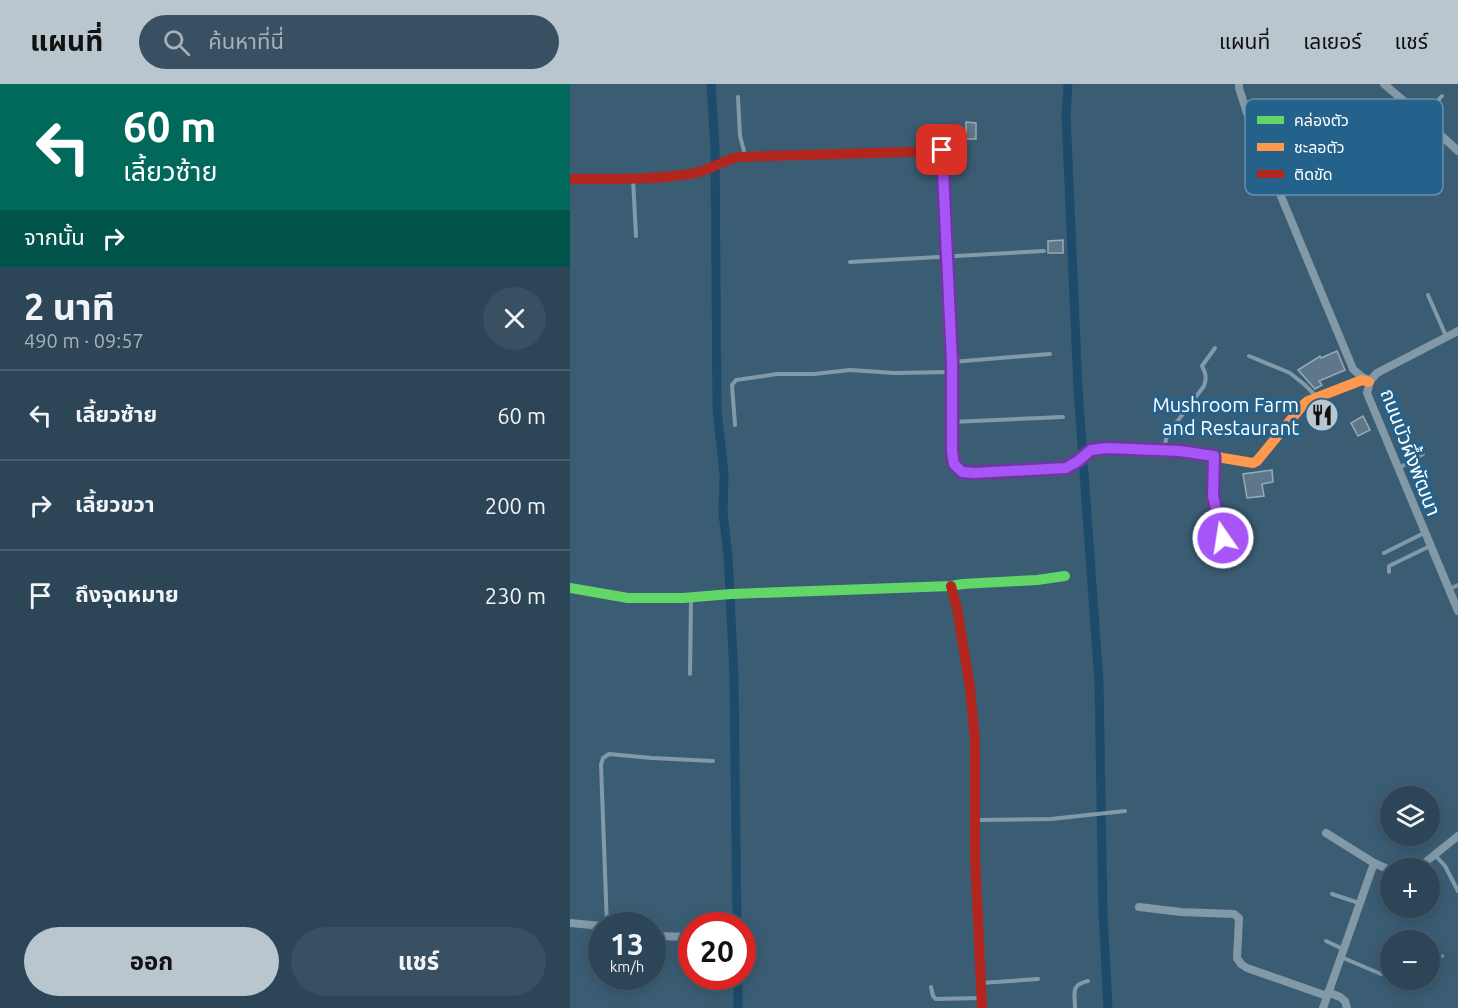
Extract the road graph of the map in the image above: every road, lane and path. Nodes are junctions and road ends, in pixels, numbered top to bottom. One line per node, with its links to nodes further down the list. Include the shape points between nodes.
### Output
1 (1239, 84): 7 (street)
2 (1384, 84): 5 (street)
3 (1442, 96): 6 (lane)
4 (738, 97): 10 (lane)
5 (1401, 99)
6 (1439, 99)
7 (1245, 107)
8 (1443, 137): 9 (street)
9 (1458, 151)
10 (745, 156): 11 (street, via 692,174); 16 (street, via 942,150)
11 (633, 178): 12 (street); 14 (lane)
12 (570, 179)
13 (1280, 195): 25 (street, via 1353,369)
14 (636, 236)
15 (1044, 251): 16 (lane)
16 (948, 256): 17 (lane); 24 (street)
17 (850, 262)
18 (1428, 296): 20 (lane)
19 (1458, 331): 20 (street)
20 (1446, 336): 25 (street, ถนนบัวผึ้งพัฒนา, via 1377,373)
21 (1215, 348): 30 (lane, via 1202,366 1206,374 1204,386 1167,435)
22 (1050, 354): 24 (lane)
23 (1249, 356): 26 (lane, via 1290,373)
24 (952, 367): 28 (street); 29 (lane, via 777,374 736,380 732,384)
25 (1370, 381): 26 (street, via 1362,380); 33 (street, ถนนบัวผึ้งพัฒนา, via 1367,393)
26 (1317, 398): 32 (street, via 1303,405 1257,461)
27 (1062, 417): 28 (lane)
28 (952, 422): 30 (street, via 954,464 962,472 1066,468 1091,450 1107,448)
29 (735, 425)
30 (1164, 450): 32 (street)
31 (1423, 454): 33 (lane)
32 (1214, 456): 35 (lane, via 1213,496)
33 (1399, 468): 34 (street, ถนนบัวผึ้งพัฒนา)
34 (1425, 533): 36 (street, ถนนบัวผึ้งพัฒนา); 37 (lane)
35 (1223, 538)
36 (1430, 546): 38 (lane, via 1389,566); 43 (street, ถนนบัวผึ้งพัฒนา)
37 (1384, 553)
38 (1389, 572)
39 (1065, 576): 41 (street)
40 (1458, 585): 43 (lane)
41 (951, 586): 44 (street); 49 (street, via 971,698)
42 (570, 588): 44 (street, via 628,598)
43 (1448, 589): 45 (street, ถนนบัวผึ้งพัฒนา)
44 (691, 597): 46 (lane)
45 (1458, 611)
46 (690, 674)
47 (713, 760): 60 (lane, via 609,754 603,758)
48 (1125, 811): 49 (lane, via 1051,819)
49 (975, 820): 68 (street)
50 (1326, 833): 54 (street)
51 (1458, 836): 52 (street)
52 (1435, 855): 53 (street); 56 (lane)
53 (1431, 858)
54 (1374, 863): 55 (street); 58 (street)
55 (1380, 866)
56 (1458, 891)
57 (1332, 894): 58 (lane)
58 (1360, 903): 64 (street)
59 (1139, 907): 70 (street, via 1234,914 1239,918 1237,958 1241,964)
60 (605, 912)
61 (570, 923): 62 (street)
62 (588, 925)
63 (1326, 941): 64 (lane)
64 (1342, 953): 65 (lane); 70 (street)
65 (1380, 973)
66 (1038, 979): 68 (lane)
67 (1088, 981): 72 (lane, via 1076,986)
68 (981, 983): 71 (street)
69 (931, 987): 71 (lane, via 936,999)
70 (1327, 994): 73 (street); 74 (street, via 1340,997)
71 (982, 1003)
72 (1076, 1008)
73 (1323, 1008)
74 (1347, 1008)

